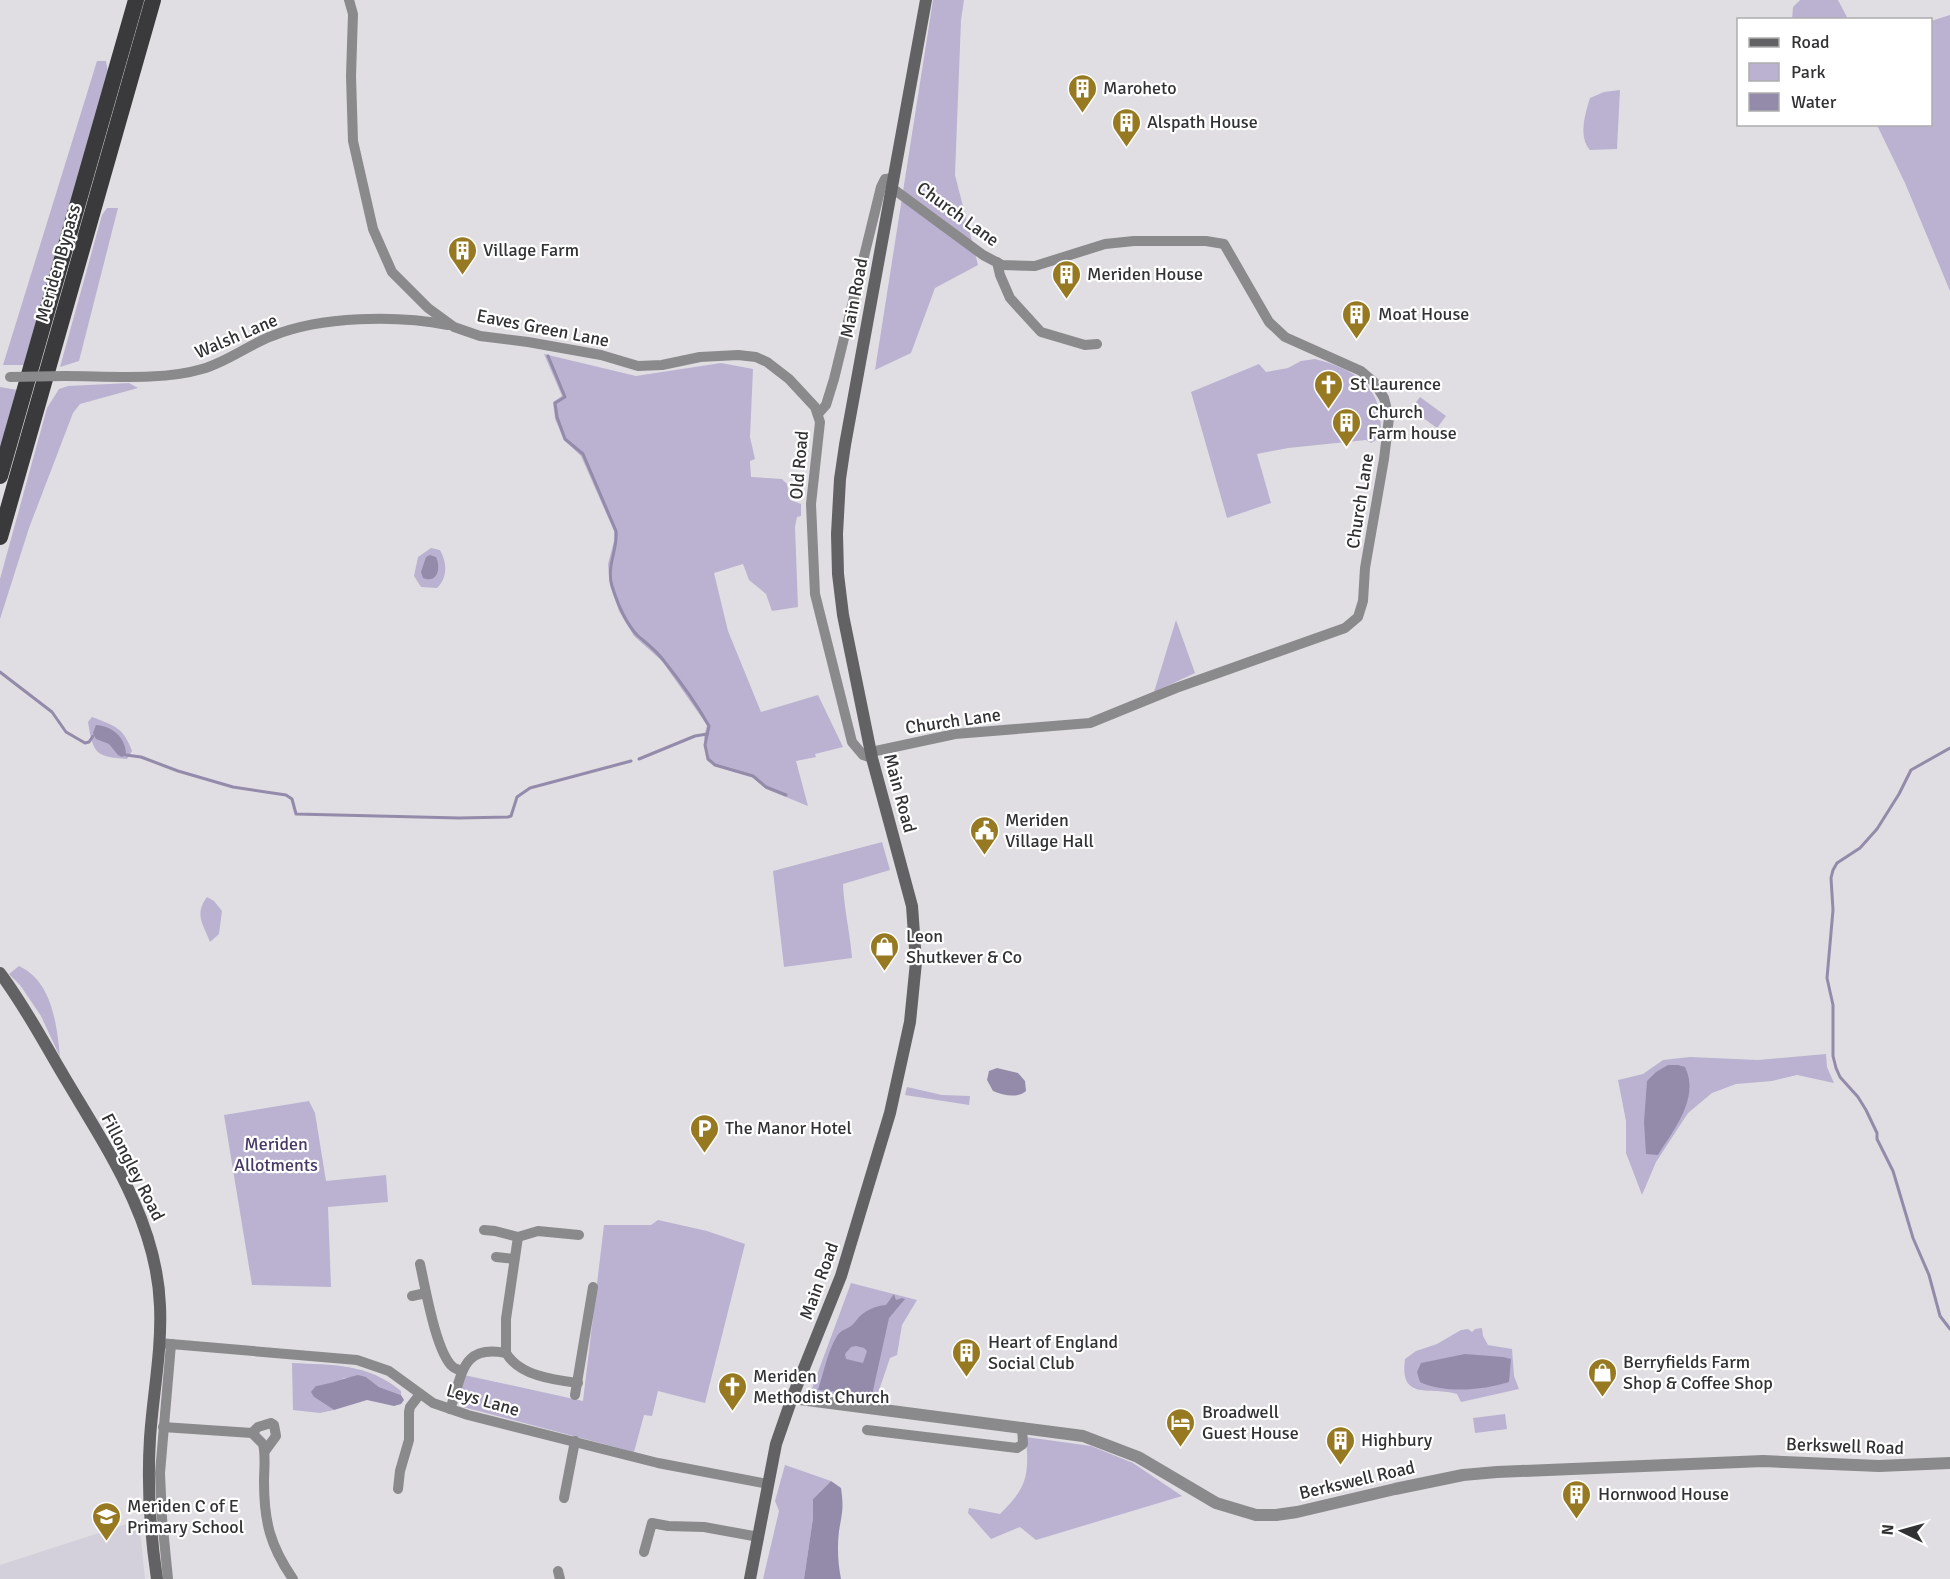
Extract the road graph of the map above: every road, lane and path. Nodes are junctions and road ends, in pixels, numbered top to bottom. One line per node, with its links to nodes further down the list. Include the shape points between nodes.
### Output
1 (136, 0): 13 (highway, Meriden Bypass)
2 (153, 0): 14 (highway, Meriden Bypass)
3 (349, 0): 7 (street, Eaves Green Lane, via 353,14 352,141 373,229 392,272)
4 (926, 0): 5 (main road, Main Road)
5 (893, 183): 6 (street, Church Lane); 12 (street, Old Road, via 885,179 881,187 834,379 826,405); 15 (main road, Main Road, via 845,445 837,534 843,615)
6 (997, 262): 10 (street, via 1010,298 1041,332 1085,345); 15 (street, Church Lane, via 1035,266 1106,244 1134,241 1224,244 1269,322 1286,337 1361,370 1374,382 1384,398 1389,418 1361,607 1358,617 1345,628 1090,723 955,734)
7 (428, 308): 8 (street); 9 (street, Eaves Green Lane)
8 (419, 320): 9 (street, Walsh Lane); 11 (street, Walsh Lane, bridge, via 358,320 308,326 273,335 202,369 165,376)
9 (454, 327): 12 (street, Eaves Green Lane, via 480,336 601,355 638,366 700,357 756,357 789,379)
10 (1097, 344)
11 (5, 377)
12 (818, 414): 15 (street, Old Road, via 811,504 815,594 852,742 863,755)
13 (0, 476)
14 (0, 537)
15 (871, 755): 30 (main road, Main Road, via 912,906 916,962 913,994 896,1088 852,1242)
16 (0, 973): 26 (main road, Fillongley Road, via 114,1162 144,1224 158,1278)
17 (484, 1230): 19 (street)
18 (579, 1235): 19 (street, via 538,1231)
19 (518, 1237): 21 (street)
20 (496, 1257): 21 (street)
21 (514, 1259): 27 (street)
22 (420, 1263): 24 (street)
23 (592, 1287): 27 (street, via 576,1389 523,1369 512,1363)
24 (426, 1293): 25 (street); 28 (street, via 442,1348 453,1367)
25 (412, 1296)
26 (165, 1343): 29 (street, Leys Lane, via 357,1360 389,1371); 32 (street, Fillongley Road); 44 (main road, Fillongley Road, via 150,1437 148,1486)
27 (506, 1353): 28 (street, via 480,1353)
28 (462, 1371): 31 (street)
29 (420, 1394): 31 (street, Leys Lane); 40 (street, via 411,1407 405,1476)
30 (792, 1398): 33 (street, Berkswell Road); 39 (main road, Main Road)
31 (450, 1409): 36 (street, Leys Lane)
32 (163, 1427): 35 (street); 45 (street, Fillongley Road, via 160,1473)
33 (1022, 1427): 34 (street, via 1023,1444 1017,1448); 38 (street, Berkswell Road, via 1099,1441 1137,1457 1216,1503 1256,1515 1276,1515 1463,1475 1497,1472 1763,1461 1879,1466)
34 (867, 1430)
35 (252, 1433): 37 (street); 37 (street, via 265,1423 274,1425 276,1436)
36 (575, 1441): 39 (street, Leys Lane, via 658,1463); 41 (street)
37 (265, 1451): 46 (street, via 267,1529)
38 (1950, 1463)
39 (768, 1484): 42 (main road, Main Road)
40 (398, 1489)
41 (564, 1498)
42 (759, 1537): 43 (street, via 652,1523); 47 (main road, Main Road)
43 (644, 1552)
44 (157, 1579)
45 (168, 1579)
46 (293, 1579)
47 (750, 1579)

